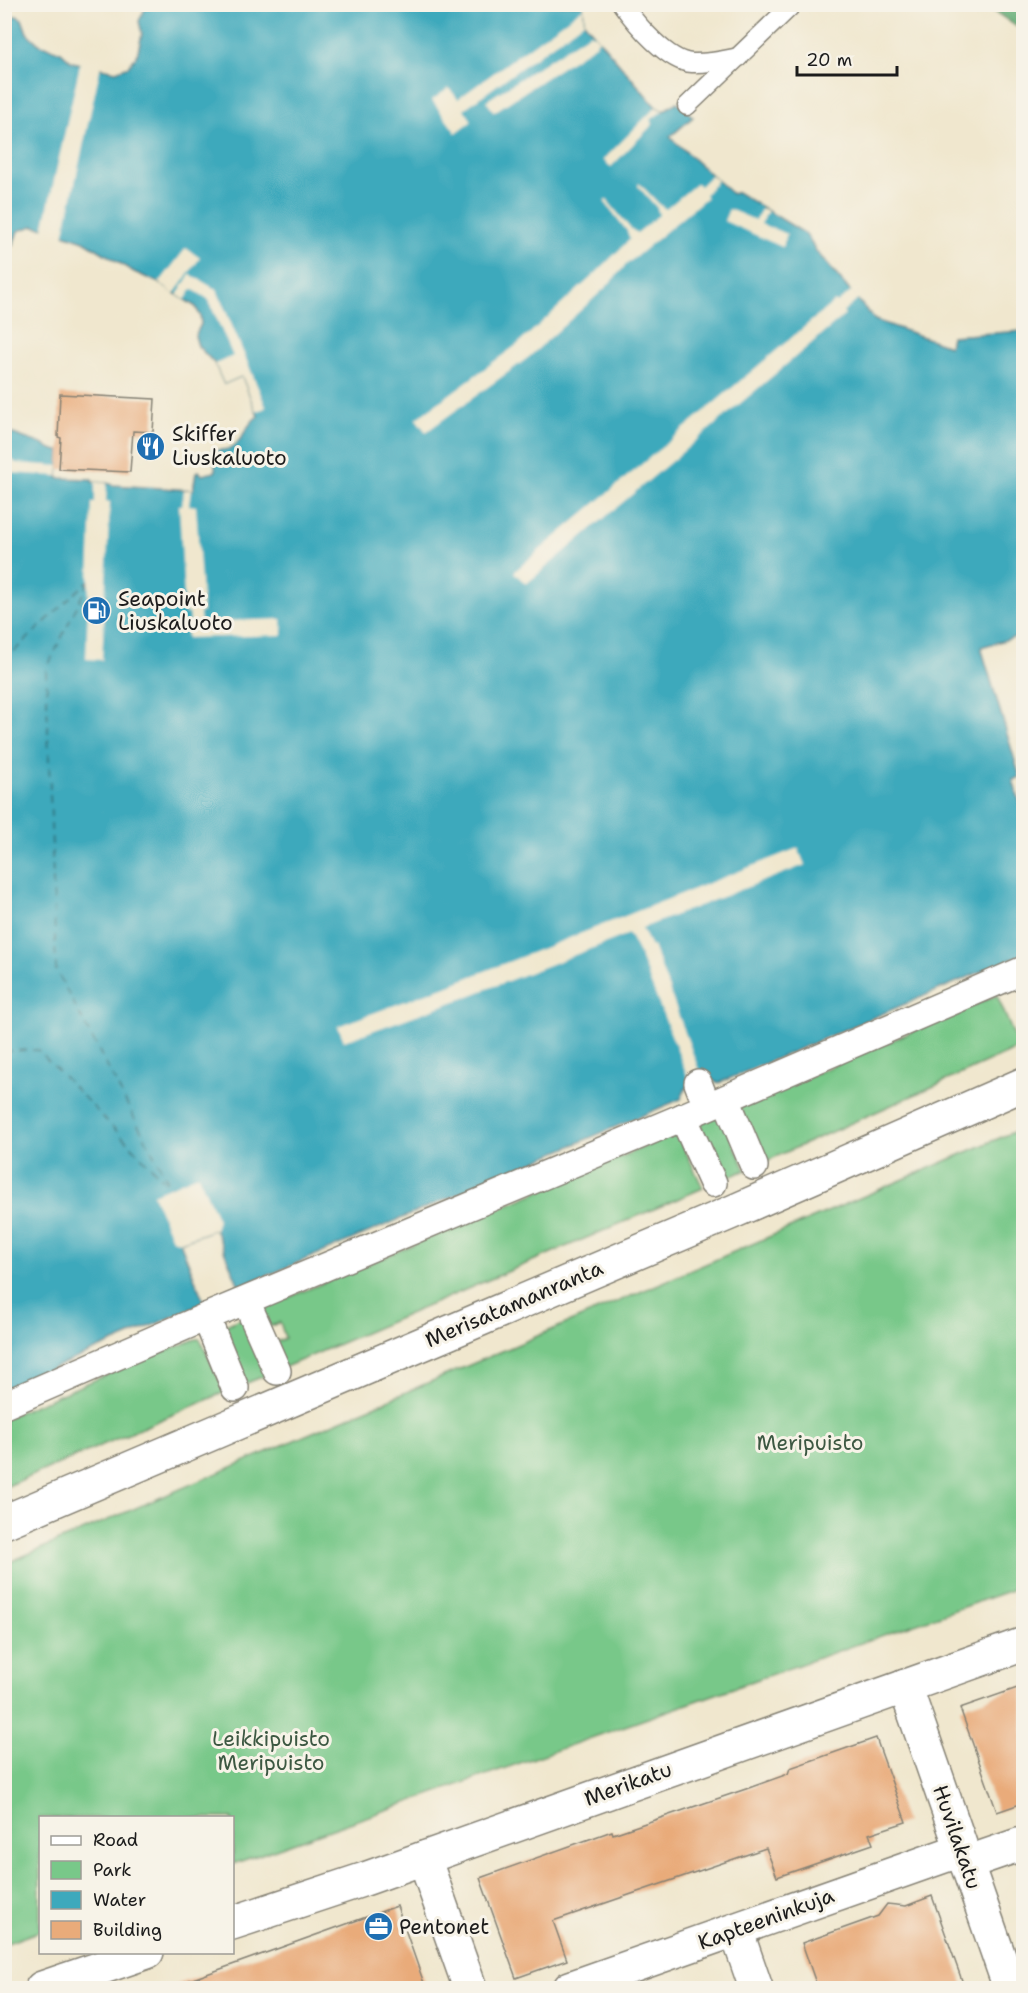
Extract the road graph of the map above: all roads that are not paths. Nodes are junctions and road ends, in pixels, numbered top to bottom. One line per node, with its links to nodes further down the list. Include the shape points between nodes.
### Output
1 (622, 4): 3 (lane, via 677,59 690,63)
2 (793, 4): 3 (lane)
3 (739, 57): 4 (lane)
4 (687, 106)
5 (1023, 970): 7 (street)
6 (1023, 1084): 14 (street, Merisatamanranta)
7 (703, 1101): 8 (street); 9 (street); 10 (street)
8 (754, 1166)
9 (713, 1183)
10 (225, 1303): 11 (street); 12 (street); 13 (street)
11 (277, 1371)
12 (234, 1388)
13 (4, 1405)
14 (4, 1522)
15 (1023, 1644): 16 (street, Merikatu)
16 (905, 1686): 18 (street, Huvilakatu); 19 (street, Merikatu)
17 (1023, 1843): 18 (street, Kapteeninkuja)
18 (963, 1857): 21 (street, Kapteeninkuja); 27 (street, Huvilakatu)
19 (424, 1858): 20 (street, Merikatu); 24 (street)
20 (234, 1922)
21 (736, 1930): 25 (street, Kapteeninkuja); 26 (street)
22 (144, 1954): 23 (street)
23 (42, 1989)
24 (470, 1989)
25 (570, 1989)
26 (756, 1989)
27 (1010, 1989)

